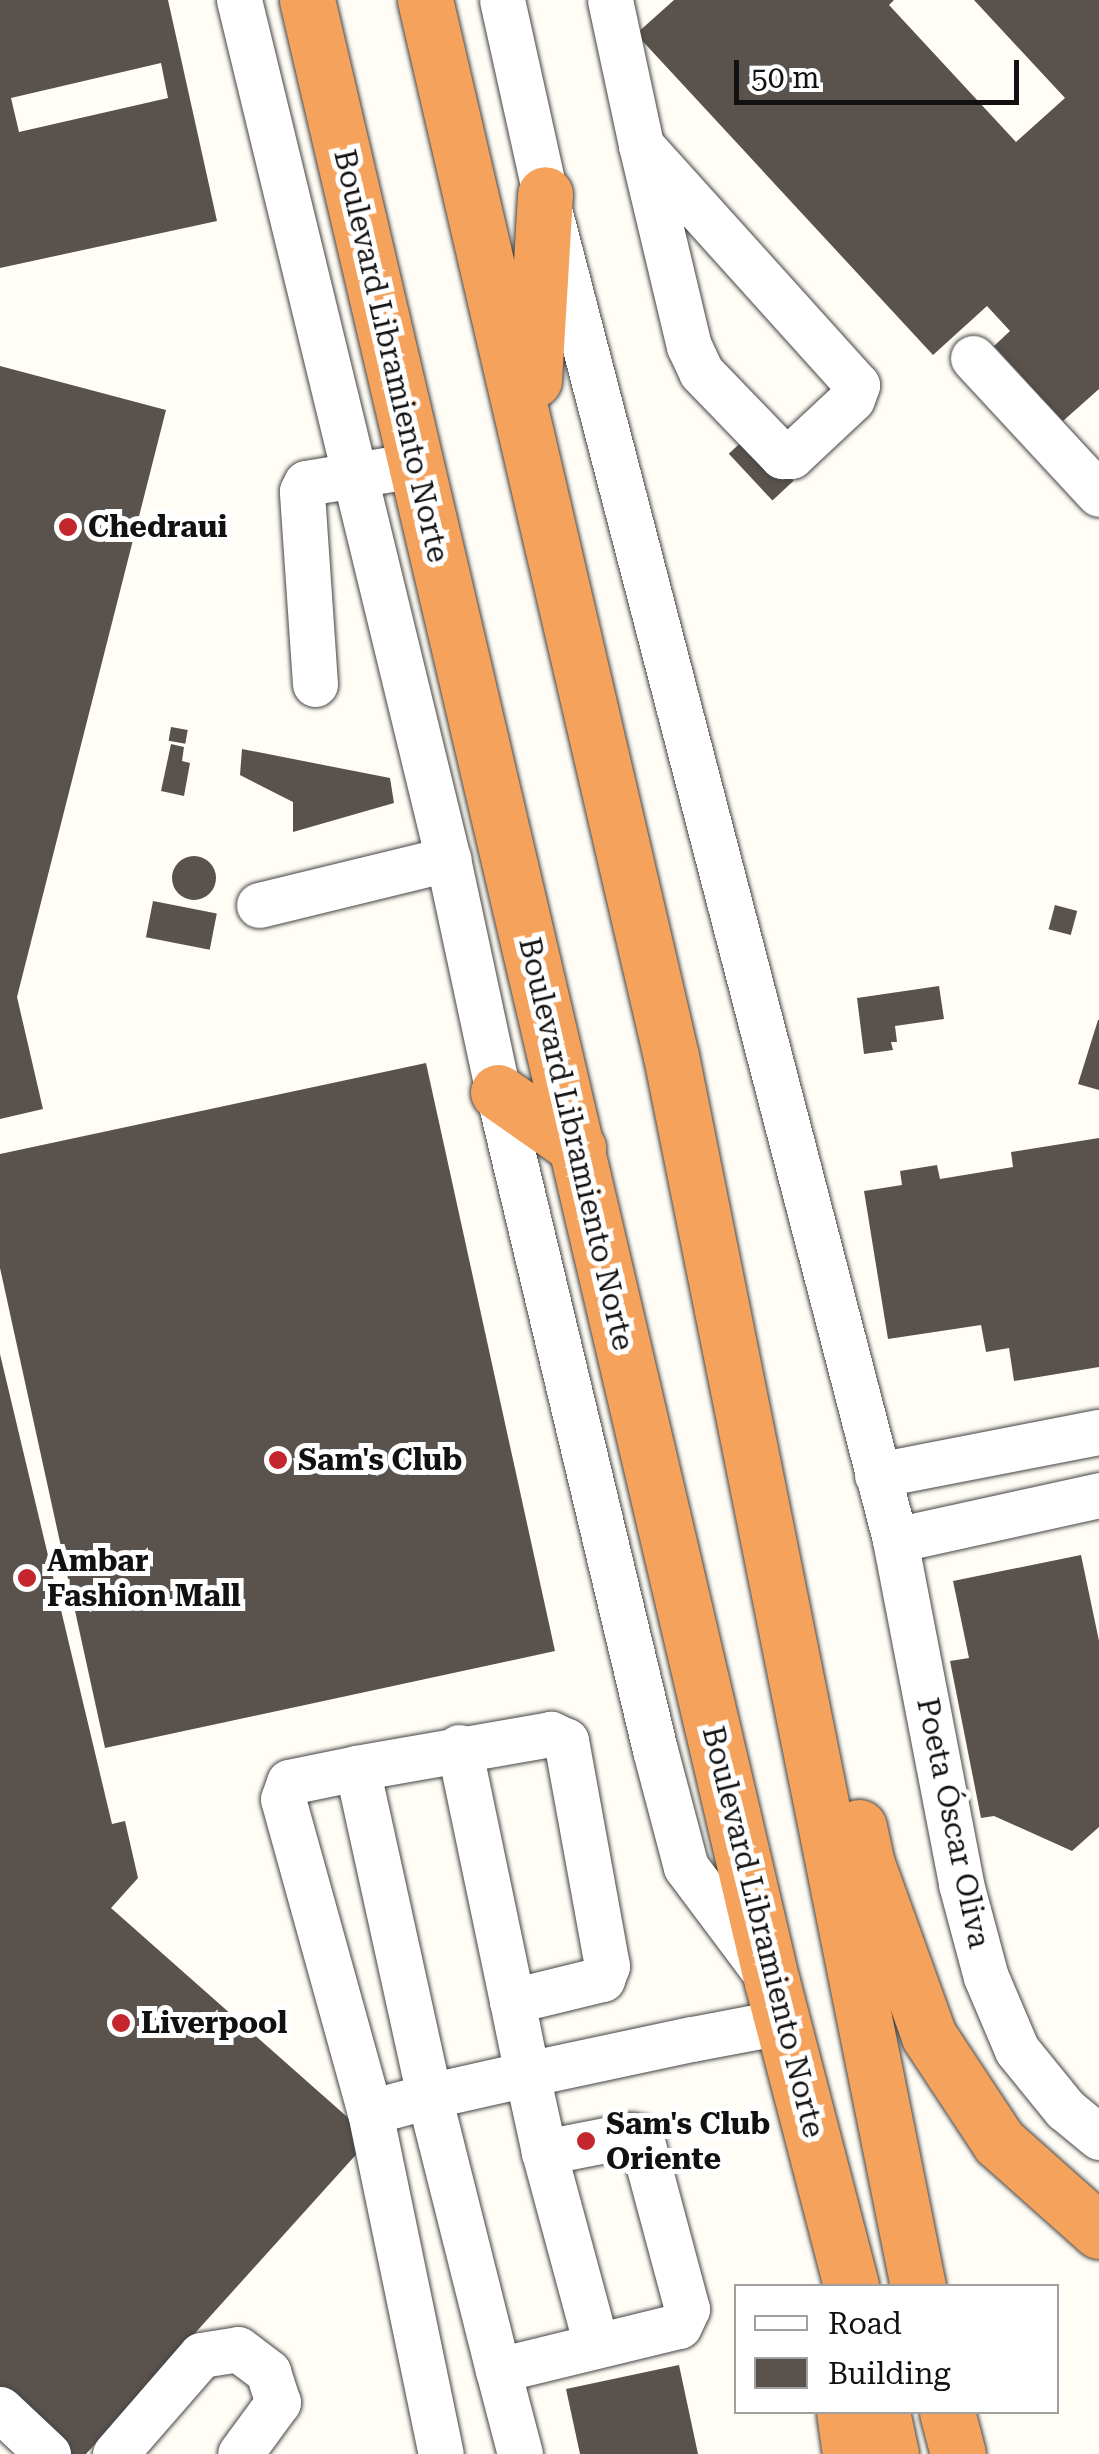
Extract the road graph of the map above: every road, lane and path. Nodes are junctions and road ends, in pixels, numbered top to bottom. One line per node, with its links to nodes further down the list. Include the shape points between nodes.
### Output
1 (239, 0): 11 (street)
2 (307, 0): 10 (highway, Boulevard Libramiento Norte)
3 (425, 0): 9 (highway)
4 (502, 0): 7 (street, Poeta Óscar Oliva)
5 (610, 0): 6 (street)
6 (642, 145): 6 (street, via 701,372 782,456 791,456 852,399 857,385)
7 (545, 194): 9 (highway); 19 (street, Poeta Óscar Oliva)
8 (974, 358): 12 (street)
9 (531, 438): 22 (highway, via 672,1056)
10 (416, 466): 11 (street); 17 (highway, Boulevard Libramiento Norte)
11 (352, 475): 13 (street, via 306,482 302,491); 14 (street)
12 (1099, 494)
13 (314, 684)
14 (448, 859): 15 (street); 16 (street)
15 (259, 904)
16 (498, 1092): 17 (highway); 26 (street, via 686,1867)
17 (578, 1148): 26 (highway, Boulevard Libramiento Norte)
18 (1099, 1432): 19 (street)
19 (877, 1475): 21 (street, Poeta Óscar Oliva)
20 (1099, 1495): 21 (street)
21 (895, 1540): 30 (street, Poeta Óscar Oliva, via 961,1884 986,1977 1017,2050 1065,2109)
22 (775, 1573): 33 (highway, via 840,1743 866,1861 929,2036 999,2142); 36 (highway)
23 (459, 1747): 24 (street); 25 (street); 25 (street, via 551,1734 566,1741 606,1966 602,1979)
24 (357, 1768): 28 (street); 29 (street, via 289,1782 283,1799)
25 (512, 2001): 27 (street)
26 (777, 2002): 27 (street); 32 (highway, Boulevard Libramiento Norte)
27 (528, 2074): 28 (street); 31 (street)
28 (428, 2096): 29 (street); 38 (street)
29 (370, 2112): 46 (street)
30 (1099, 2137)
31 (544, 2152): 37 (street); 37 (street, via 641,2136 687,2309 679,2326)
32 (832, 2212): 34 (highway); 35 (highway, Boulevard Libramiento Norte)
33 (1099, 2231)
34 (830, 2284)
35 (850, 2284)
36 (918, 2284)
37 (596, 2345): 38 (street)
38 (498, 2370): 47 (street)
39 (0, 2409): 43 (street)
40 (844, 2414): 48 (highway)
41 (882, 2414): 49 (highway)
42 (948, 2414): 50 (highway)
43 (48, 2454)
44 (114, 2454): 45 (street, via 201,2355 238,2349 268,2372 278,2402)
45 (240, 2454)
46 (440, 2454)
47 (520, 2454)
48 (850, 2454)
49 (892, 2454)
50 (958, 2454)

